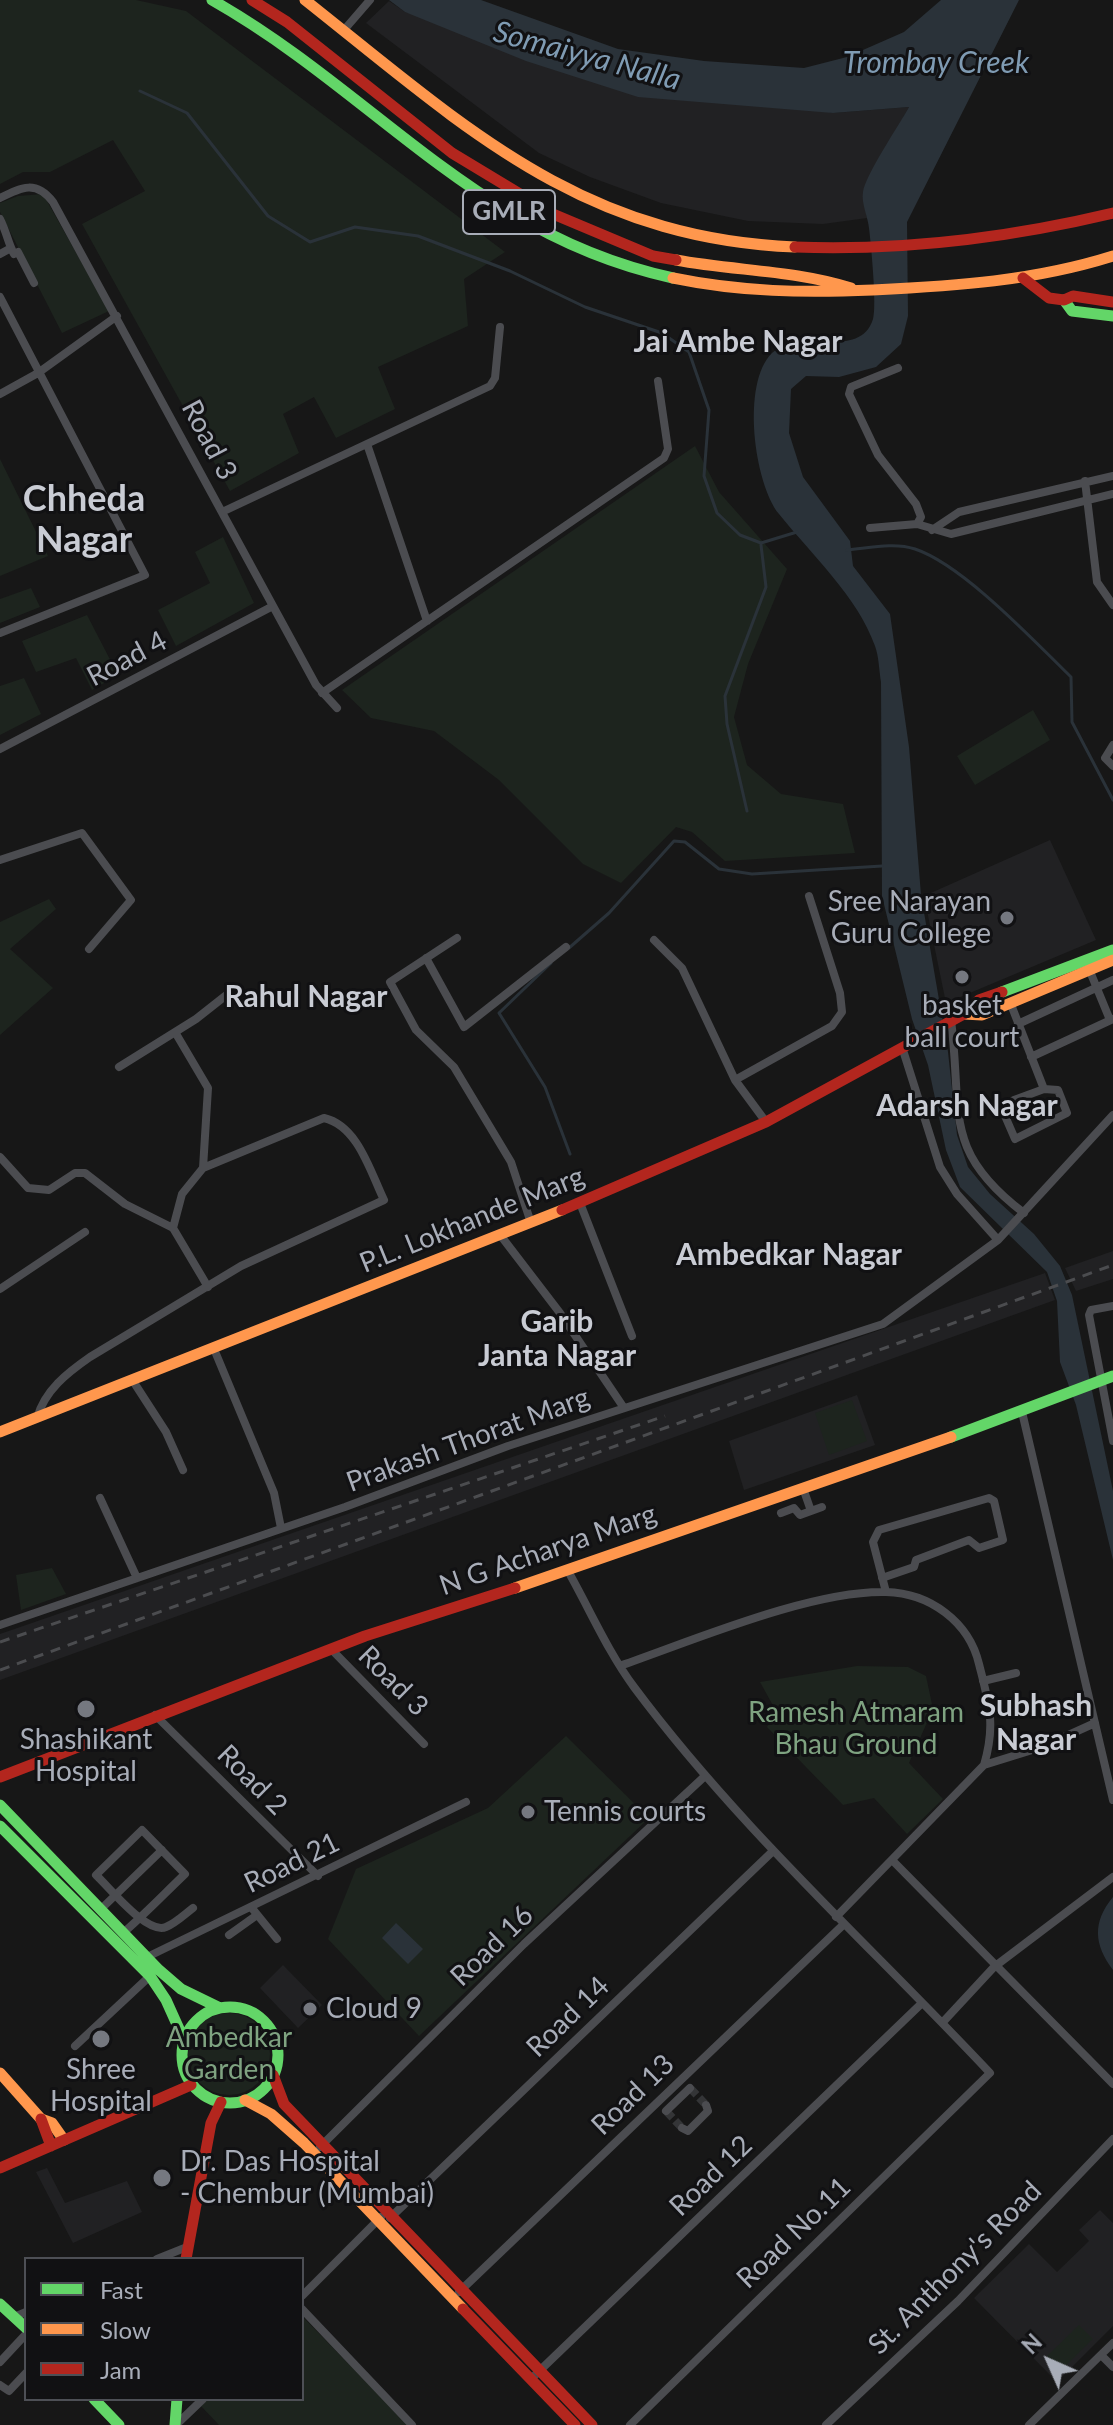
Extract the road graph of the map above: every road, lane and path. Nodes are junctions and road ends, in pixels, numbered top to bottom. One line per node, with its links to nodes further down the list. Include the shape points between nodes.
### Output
1 (212, 0): 14 (main road, GMLR, via 276,38 441,169 577,247 648,274 701,285 811,295)
2 (252, 0): 14 (main road, via 486,176 553,214 653,256 811,275)
3 (305, 0): 5 (main road, GMLR)
4 (370, 0): 5 (street)
5 (344, 30): 7 (main road, GMLR, via 469,130 597,203 661,228 772,244 923,245 1020,234)
6 (0, 198): 18 (street, Road 3, via 24,186 45,191)
7 (1113, 213)
8 (0, 219): 9 (street)
9 (11, 248): 10 (street); 13 (street)
10 (0, 254)
11 (1113, 256): 12 (main road, GMLR, via 1081,268)
12 (1023, 278): 14 (main road, GMLR, via 924,290); 16 (main road, via 1049,298)
13 (34, 283)
14 (859, 291)
15 (0, 297): 22 (street)
16 (1064, 300): 17 (main road, via 1073,296); 19 (main road, via 1072,311)
17 (1113, 302)
18 (117, 316): 22 (street); 31 (street, Road 3)
19 (1113, 316)
20 (500, 327): 25 (street, via 490,386)
21 (898, 368): 33 (street, via 851,387 849,394 878,455 916,504 921,517)
22 (38, 373): 24 (street); 39 (street, via 145,575)
23 (658, 381): 38 (street, via 668,449 664,458)
24 (0, 394)
25 (367, 444): 31 (street); 38 (street)
26 (1113, 476): 27 (street)
27 (1085, 481): 29 (street); 30 (street)
28 (1113, 494): 30 (street)
29 (1023, 497): 32 (street); 35 (street, via 959,512)
30 (1087, 498): 32 (street); 36 (street, via 1097,582)
31 (222, 512): 37 (street, Road 3)
32 (1022, 515): 35 (street, via 951,534)
33 (917, 524): 34 (street); 35 (street)
34 (870, 528)
35 (932, 530)
36 (1113, 605)
37 (273, 606): 40 (street, Road 3); 43 (street, Road 4)
38 (427, 621): 40 (street)
39 (0, 633)
40 (322, 693): 41 (street, Road 3)
41 (337, 708)
42 (1113, 745): 44 (street, via 1105,758)
43 (0, 749)
44 (1113, 766)
45 (0, 860): 50 (street, via 82,833 131,900)
46 (809, 896): 67 (street, via 842,1012 832,1026)
47 (457, 938): 52 (street)
48 (654, 940): 67 (street, via 682,968)
49 (566, 947): 52 (street, via 464,1027)
50 (89, 949)
51 (1113, 950): 59 (main road, via 979,1000)
52 (426, 958): 75 (street, via 390,982 394,995 416,1030 454,1067 511,1162)
53 (1113, 960): 54 (main road)
54 (1089, 969): 56 (street); 58 (main road)
55 (1113, 980): 56 (street)
56 (1097, 988): 60 (street); 62 (street)
57 (229, 993): 63 (street)
58 (1010, 1002): 59 (main road, via 982,1015); 62 (street)
59 (964, 1014): 61 (main road, P.L. Lokhande Marg)
60 (1112, 1019): 65 (street)
61 (950, 1021): 64 (main road, P.L. Lokhande Marg); 74 (street, via 958,1117 973,1165)
62 (1018, 1024): 65 (street)
63 (175, 1032): 66 (street); 72 (street, via 208,1088)
64 (904, 1046): 70 (main road, P.L. Lokhande Marg); 79 (street, via 940,1167 957,1194)
65 (1031, 1057): 68 (street)
66 (119, 1067)
67 (735, 1080): 70 (street)
68 (1044, 1089): 68 (street, via 1002,1109 1015,1139 1067,1113 1058,1090)
69 (1113, 1115): 74 (street, Prakash Thorat Marg)
70 (766, 1122): 73 (main road, P.L. Lokhande Marg)
71 (0, 1157): 76 (street, via 28,1188 49,1190 75,1173 85,1173 125,1204)
72 (203, 1168): 76 (street, via 182,1194); 80 (street, via 324,1118 351,1133 384,1200 241,1266)
73 (580, 1203): 75 (main road, P.L. Lokhande Marg); 83 (street)
74 (1023, 1215): 79 (street, Prakash Thorat Marg)
75 (531, 1223): 78 (main road, P.L. Lokhande Marg)
76 (173, 1228): 80 (street)
77 (85, 1232): 81 (street)
78 (501, 1236): 84 (main road, P.L. Lokhande Marg); 87 (street)
79 (1000, 1238): 87 (street, Prakash Thorat Marg, via 883,1324)
80 (208, 1287): 89 (street, via 69,1372 45,1398)
81 (0, 1289)
82 (1113, 1306): 85 (street, via 1089,1315)
83 (632, 1336)
84 (214, 1349): 86 (main road, P.L. Lokhande Marg); 98 (street, via 274,1493)
85 (1102, 1379): 88 (main road, N G Acharya Marg); 91 (street)
86 (133, 1381): 89 (main road, P.L. Lokhande Marg); 92 (street)
87 (624, 1408): 98 (street, Prakash Thorat Marg)
88 (1022, 1412): 93 (main road, N G Acharya Marg); 109 (street)
89 (37, 1418): 90 (main road, P.L. Lokhande Marg)
90 (0, 1432)
91 (1113, 1441)
92 (183, 1470)
93 (803, 1488): 96 (street); 99 (main road, N G Acharya Marg)
94 (100, 1498): 100 (street)
95 (822, 1507): 96 (street)
96 (811, 1511): 97 (street, via 800,1515 792,1508)
97 (781, 1513)
98 (281, 1528): 100 (street, Prakash Thorat Marg)
99 (568, 1571): 104 (main road, N G Acharya Marg); 105 (street)
100 (137, 1578): 103 (street, Prakash Thorat Marg)
101 (882, 1578): 101 (street, via 873,1542 884,1526 989,1498 994,1501 1003,1540 979,1548 969,1540); 102 (street)
102 (886, 1592): 105 (street, via 846,1595 794,1609); 107 (street, via 908,1595 950,1614 974,1645)
103 (0, 1625)
104 (331, 1649): 108 (main road, N G Acharya Marg); 110 (street, Road 3)
105 (622, 1665): 112 (street)
106 (1016, 1673): 107 (street)
107 (983, 1681): 111 (street, via 993,1732)
108 (155, 1715): 113 (main road, N G Acharya Marg); 121 (street, Road 2)
109 (1095, 1723): 111 (street); 114 (street)
110 (424, 1744)
111 (984, 1765): 120 (street)
112 (705, 1776): 119 (street); 155 (street, Road 16, via 524,1944)
113 (0, 1777)
114 (1113, 1800)
115 (466, 1802): 121 (street, Road 21)
116 (0, 1805): 125 (main road)
117 (0, 1826): 133 (main road)
118 (162, 1850): 123 (street); 123 (street, via 142,1830 123,1848 96,1875); 128 (street, via 185,1874)
119 (773, 1851): 127 (street); 157 (street, Road 14)
120 (893, 1861): 127 (street); 134 (street)
121 (318, 1876): 126 (street, Road 21)
122 (1113, 1877): 134 (street)
123 (116, 1895): 125 (street); 128 (street)
124 (193, 1908): 128 (street, via 165,1928)
125 (100, 1910): 131 (main road)
126 (254, 1911): 129 (street, Road 21); 129 (street, via 232,1933); 132 (street)
127 (836, 1917): 130 (street)
128 (139, 1918): 131 (street)
129 (227, 1919): 133 (street, Road 21)
130 (843, 1925): 136 (street); 143 (street, Road 13)
131 (123, 1933): 133 (main road)
132 (277, 1939)
133 (141, 1960): 135 (main road); 137 (main road, via 181,1989)
134 (994, 1967): 138 (street); 144 (street)
135 (150, 1976): 139 (main road); 140 (street)
136 (921, 2004): 138 (street); 171 (street, Road 12)
137 (220, 2008): 139 (main road, via 198,2019); 142 (main road, via 248,2010 263,2020 278,2054)
138 (943, 2022): 181 (street, Road No.11, via 990,2073)
139 (184, 2040): 145 (main road, via 182,2063)
140 (75, 2046)
141 (0, 2073): 150 (main road)
142 (273, 2075): 146 (main road); 155 (main road, via 284,2104)
143 (682, 2079): 148 (street, Road 13); 148 (street, via 690,2088 666,2112)
144 (1113, 2084)
145 (191, 2085): 147 (main road); 153 (main road)
146 (245, 2100): 147 (main road); 155 (main road)
147 (221, 2102): 159 (main road, via 211,2123)
148 (657, 2102): 161 (street, Road 13)
149 (706, 2105): 151 (street, via 708,2111 688,2131)
150 (41, 2119): 153 (main road, via 52,2123); 154 (main road)
151 (682, 2128)
152 (1113, 2139): 182 (street, St. Anthony's Road, via 958,2301)
153 (64, 2140): 154 (main road)
154 (51, 2146): 156 (main road)
155 (318, 2149): 157 (main road); 158 (main road)
156 (0, 2168)
157 (390, 2213): 158 (street, Road 14); 161 (main road)
158 (380, 2223): 160 (street, Road 14); 161 (main road)
159 (186, 2253)
160 (304, 2294)
161 (457, 2294): 171 (main road)
162 (1, 2305): 164 (main road)
163 (304, 2311): 178 (street)
164 (20, 2314)
165 (24, 2336): 168 (street)
166 (1113, 2343): 167 (street)
167 (1101, 2355): 169 (street); 183 (street)
168 (0, 2362)
169 (1113, 2367)
170 (24, 2375): 172 (street, via 9,2391)
171 (535, 2375): 179 (main road); 180 (main road)
172 (0, 2385)
173 (96, 2401): 176 (main road)
174 (177, 2401): 177 (main road)
175 (201, 2401): 177 (street)
176 (119, 2425)
177 (175, 2425)
178 (412, 2425)
179 (575, 2425)
180 (592, 2425)
181 (630, 2425)
182 (826, 2425)
183 (1029, 2425)

